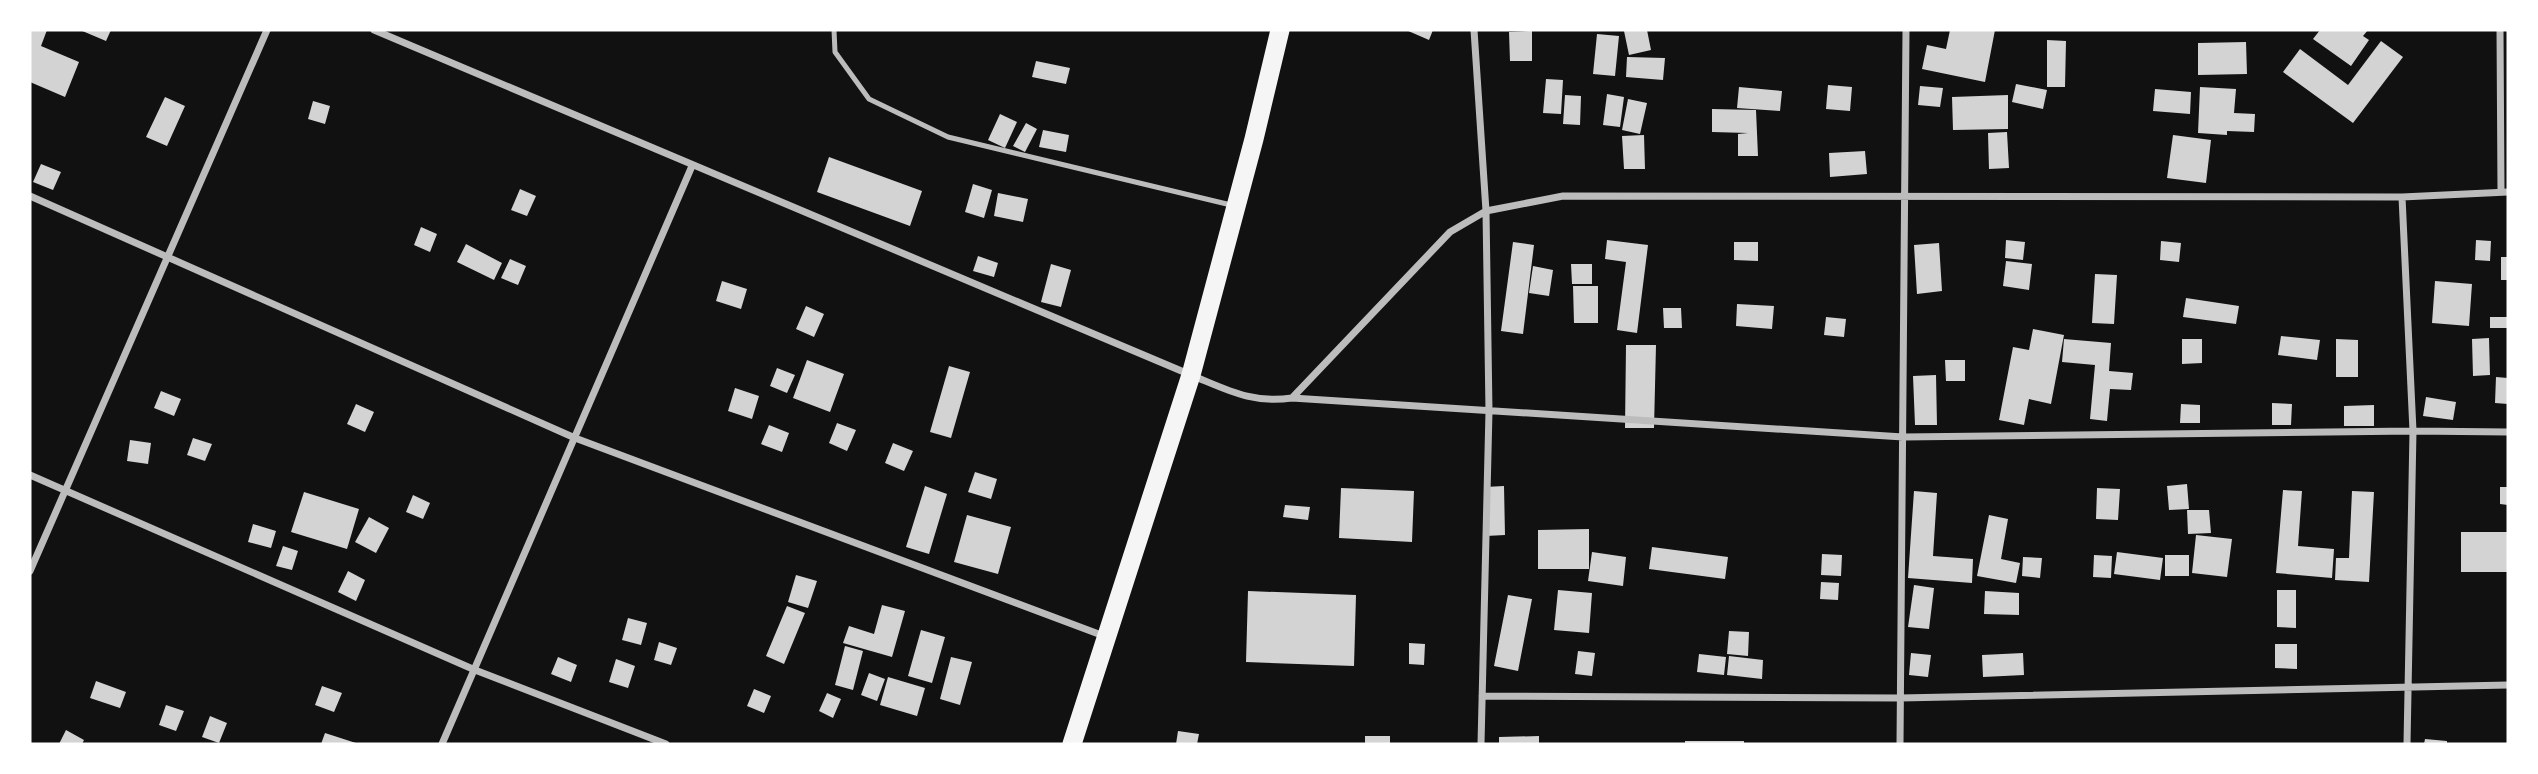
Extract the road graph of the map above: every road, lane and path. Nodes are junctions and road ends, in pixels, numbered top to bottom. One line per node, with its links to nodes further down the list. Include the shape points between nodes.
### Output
1 (267, 30): 15 (street)
2 (374, 30): 8 (street)
3 (834, 30): 13 (lane, via 835,52 869,99 948,137)
4 (1280, 30): 13 (highway)
5 (1474, 30): 14 (street)
6 (1906, 30): 10 (street)
7 (2500, 30): 9 (street)
8 (692, 166): 16 (street); 21 (street)
9 (2505, 192): 12 (street)
10 (1905, 195): 12 (street); 14 (street, via 1563,196); 22 (street)
11 (30, 196): 15 (street)
12 (2402, 197): 19 (street)
13 (1236, 206): 16 (highway)
14 (1486, 211): 17 (street, via 1450,232); 18 (street)
15 (167, 258): 21 (street); 24 (street)
16 (1191, 375): 17 (street, via 1246,397); 26 (highway)
17 (1292, 398): 18 (street)
18 (1489, 411): 22 (street); 30 (street)
19 (2413, 431): 20 (street); 22 (street); 29 (street)
20 (2508, 432)
21 (575, 438): 26 (street); 27 (street)
22 (1903, 438): 31 (street)
23 (30, 475): 24 (street)
24 (65, 491): 25 (street); 27 (street)
25 (30, 571)
26 (1107, 637): 34 (highway)
27 (475, 670): 32 (street); 33 (street)
28 (2508, 685): 29 (street)
29 (2408, 686): 31 (street); 37 (street)
30 (1482, 696): 31 (street); 35 (street)
31 (1900, 698): 36 (street)
32 (442, 744)
33 (666, 744)
34 (1072, 744)
35 (1481, 744)
36 (1900, 744)
37 (2407, 744)

